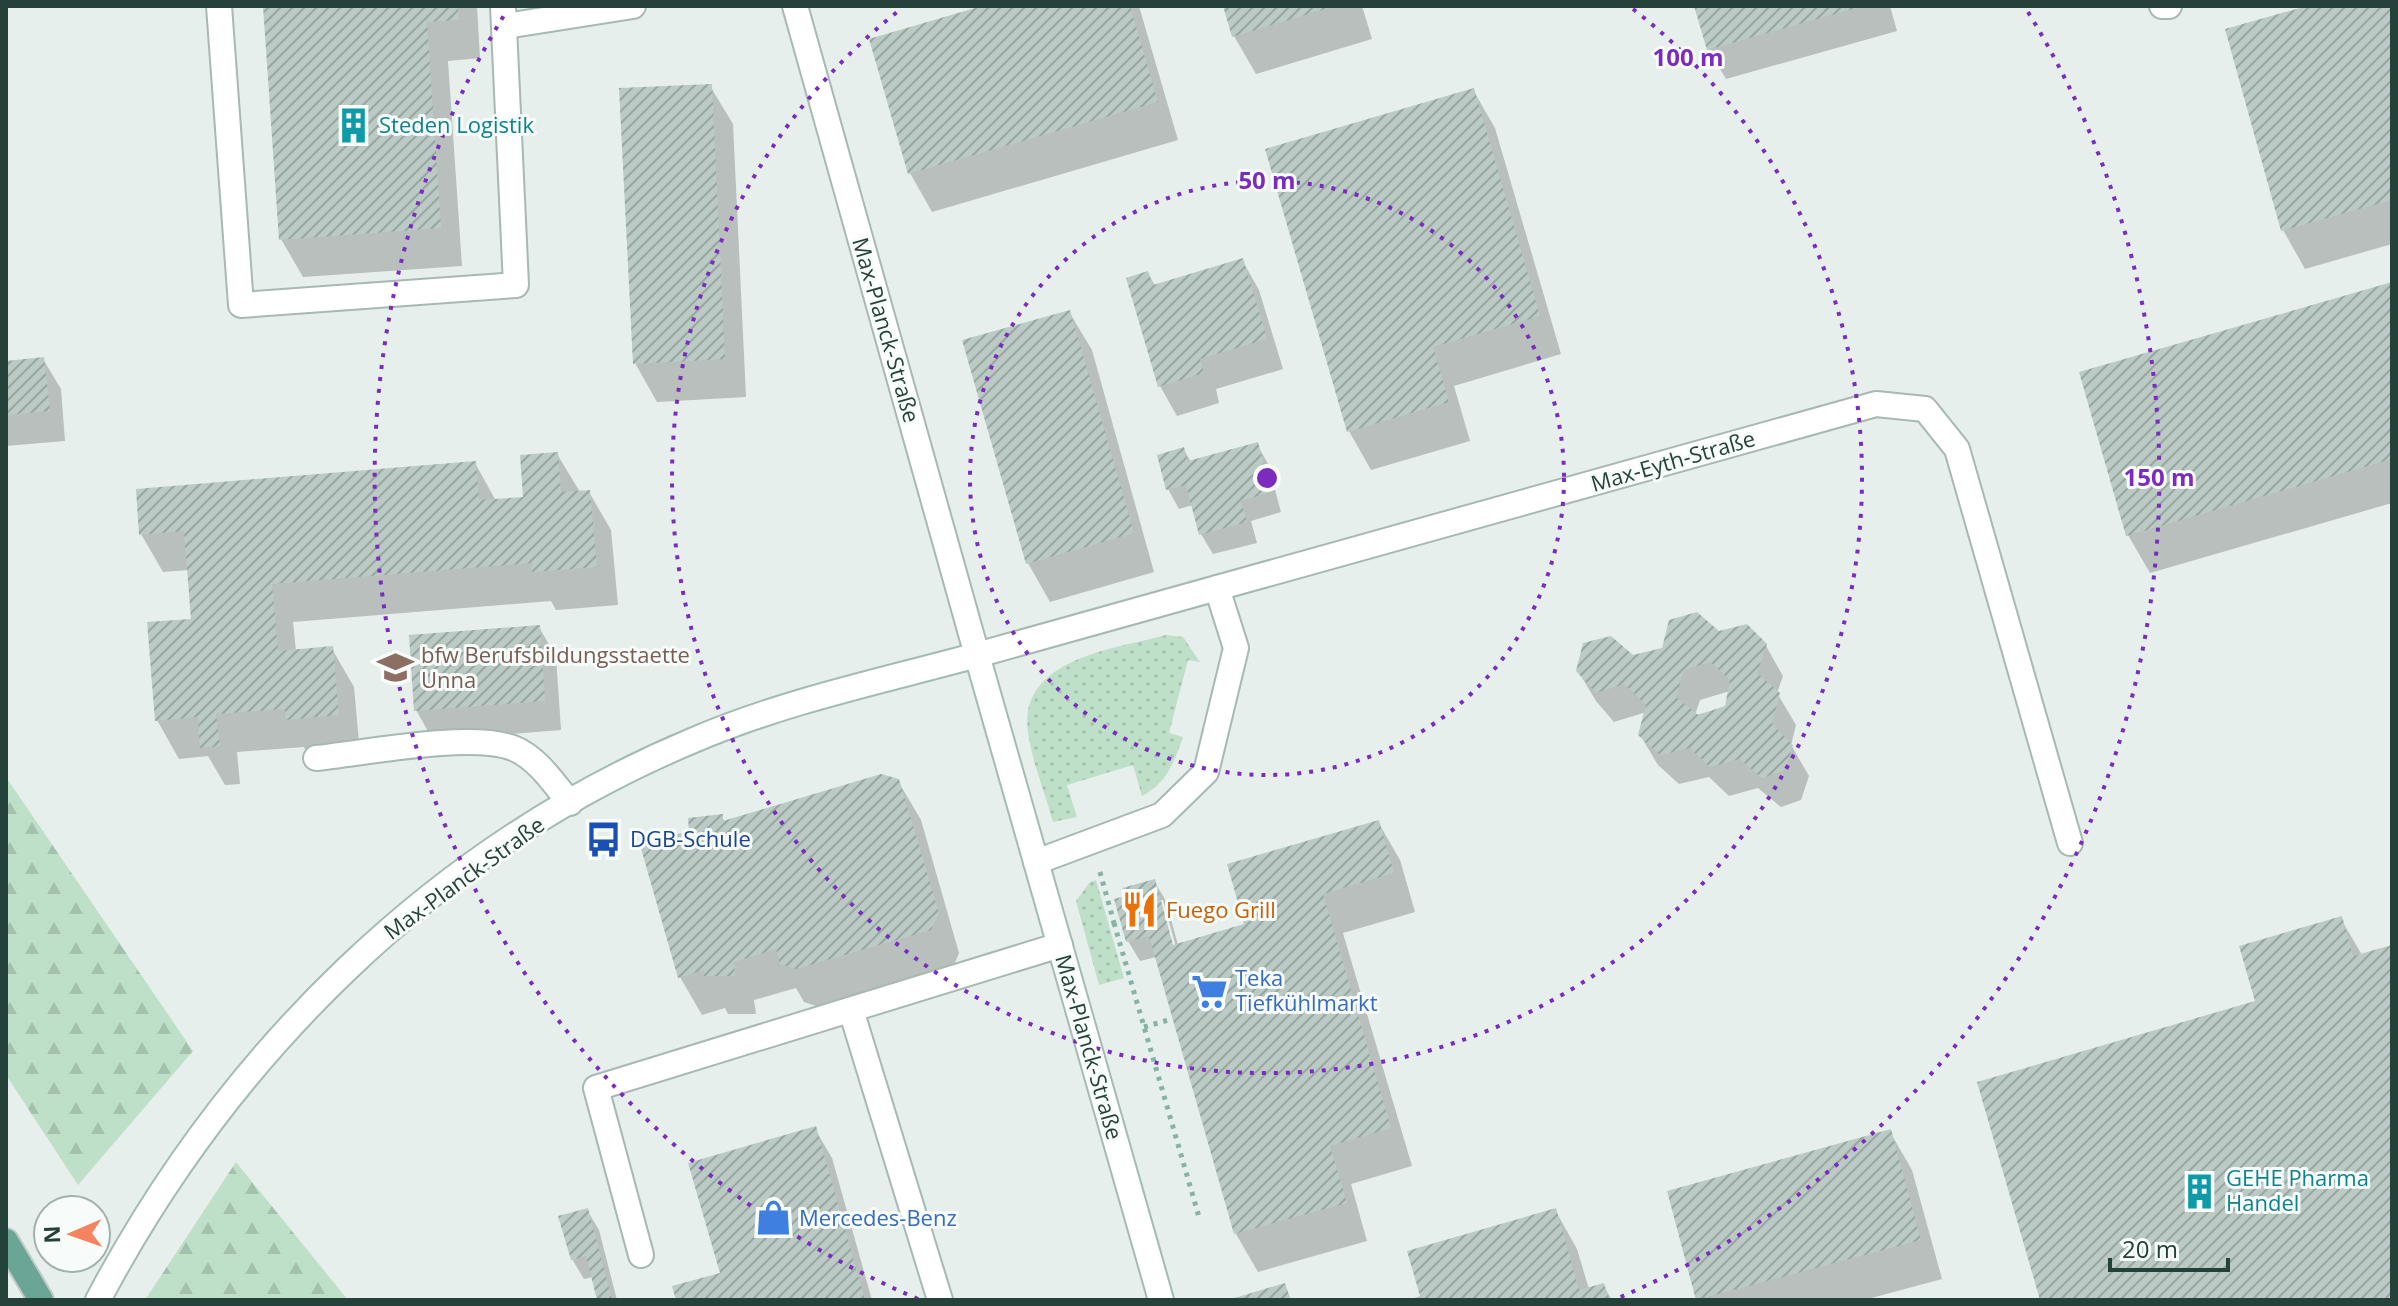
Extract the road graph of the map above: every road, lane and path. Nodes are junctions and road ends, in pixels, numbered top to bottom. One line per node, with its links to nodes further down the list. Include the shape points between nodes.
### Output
1 (219, 6): 6 (street, via 241,305 516,285)
2 (633, 6): 6 (street)
3 (795, 6): 8 (street, Max-Planck-Straße)
4 (2162, 6): 5 (street)
5 (2169, 6)
6 (504, 16)
7 (1217, 588): 8 (street, Max-Eyth-Straße); 11 (street, via 1236,648 1206,772 1162,815); 12 (street, Max-Eyth-Straße, via 1876,404 1925,409 1957,449)
8 (977, 655): 10 (street, Max-Planck-Straße, via 757,715 635,767); 13 (street, Max-Planck-Straße)
9 (316, 758): 10 (street, via 461,743 512,748 539,765)
10 (570, 803): 22 (street, Max-Planck-Straße, via 437,891 317,996 215,1114 168,1181)
11 (1091, 842): 13 (street); 17 (path)
12 (2070, 843)
13 (1036, 862): 14 (street, Max-Planck-Straße)
14 (1060, 945): 15 (street); 24 (street, Max-Planck-Straße)
15 (851, 1010): 20 (street, via 596,1088); 23 (street)
16 (1172, 1019): 17 (path)
17 (1144, 1027): 18 (path)
18 (1199, 1217)
19 (10, 1247): 21 (main road)
20 (641, 1255)
21 (41, 1300)
22 (98, 1300)
23 (940, 1300)
24 (1161, 1300)

